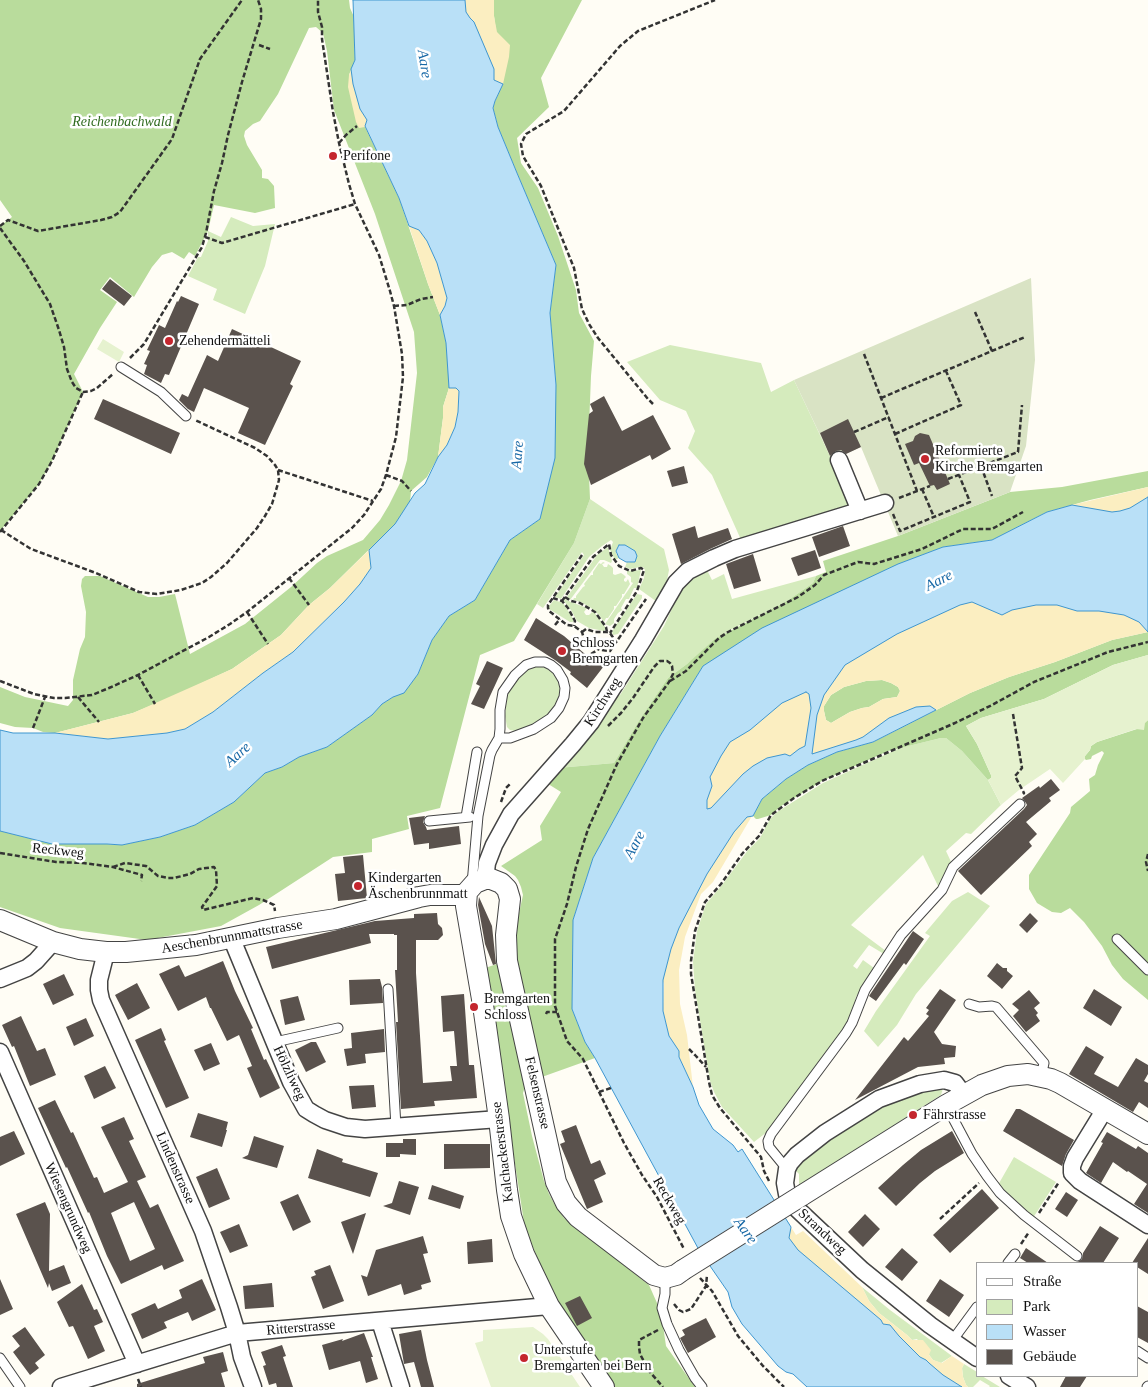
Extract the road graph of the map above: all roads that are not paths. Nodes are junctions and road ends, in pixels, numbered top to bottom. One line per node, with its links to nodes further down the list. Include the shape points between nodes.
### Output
1 (121, 367): 2 (lane, via 161,392)
2 (186, 416)
3 (838, 460): 5 (street)
4 (887, 503): 5 (street, Kirchweg)
5 (860, 510): 12 (street, Kirchweg, via 735,549 688,571 676,583 591,722 511,814)
6 (499, 738): 6 (lane, via 534,730 559,708 565,688 557,670 551,665 545,662 526,665 511,679 501,699); 9 (lane, via 492,750)
7 (477, 752): 10 (lane)
8 (1020, 804): 32 (lane, via 953,867 942,890 901,935 865,990 846,1033 768,1140 769,1147)
9 (478, 816): 10 (lane); 12 (lane)
10 (466, 817): 11 (lane)
11 (429, 821)
12 (474, 887): 14 (street, Aeschenbrunnmattstrasse, via 419,897 336,919); 29 (street, Kalchackerstrasse, via 467,916); 37 (street, Felsenstrasse, via 491,879 501,883 510,899 507,961 560,1194 578,1217 654,1275)
13 (0, 920): 16 (street, Aeschenbrunnmattstrasse)
14 (231, 937): 17 (street, Aeschenbrunnmattstrasse, via 158,950); 23 (street, Hölzliweg)
15 (1117, 939): 18 (lane)
16 (53, 942): 17 (street, Aeschenbrunnmattstrasse); 19 (street, via 27,968)
17 (106, 952): 41 (street, Lindenstrasse, via 99,980 101,1000 203,1231)
18 (1148, 970)
19 (0, 979)
20 (388, 989): 30 (lane)
21 (969, 1004): 25 (lane, via 996,1007 1044,1063)
22 (338, 1028): 23 (lane)
23 (275, 1042): 30 (street, Hölzliweg, via 306,1109 346,1127)
24 (0, 1052): 45 (street, Wiesengrundweg)
25 (1041, 1077): 26 (street, via 1028,1074 1008,1076); 28 (street, via 1060,1083)
26 (964, 1096): 27 (street); 32 (street, via 955,1083 944,1080 920,1084 879,1099 805,1148)
27 (946, 1105): 35 (lane, via 972,1154 1013,1206); 37 (street, bridge)
28 (1105, 1109): 31 (street); 33 (street, via 1075,1158 1072,1173)
29 (500, 1118): 30 (street, Hölzliweg); 38 (street, Kalchackerstrasse, via 511,1216 524,1254)
30 (396, 1127)
31 (1148, 1134)
32 (787, 1169): 42 (street, Strandweg, via 787,1194 795,1207 869,1276)
33 (1148, 1225)
34 (1015, 1254): 36 (lane)
35 (1077, 1256)
36 (1009, 1262)
37 (679, 1273): 52 (lane, via 662,1308 679,1350)
38 (549, 1306): 40 (street, Ritterstrasse); 51 (street, Kalchackerstrasse)
39 (976, 1308): 42 (lane)
40 (380, 1321): 41 (street, Ritterstrasse); 50 (street)
41 (238, 1333): 45 (street, Ritterstrasse); 49 (street, Lindenstrasse)
42 (952, 1341): 43 (street, Strandweg)
43 (976, 1357)
44 (0, 1358): 47 (lane)
45 (137, 1364): 48 (street, Ritterstrasse)
46 (1011, 1377): 53 (street)
47 (20, 1387)
48 (61, 1387)
49 (253, 1387)
50 (401, 1387)
51 (604, 1387)
52 (702, 1387)
53 (1027, 1387)

